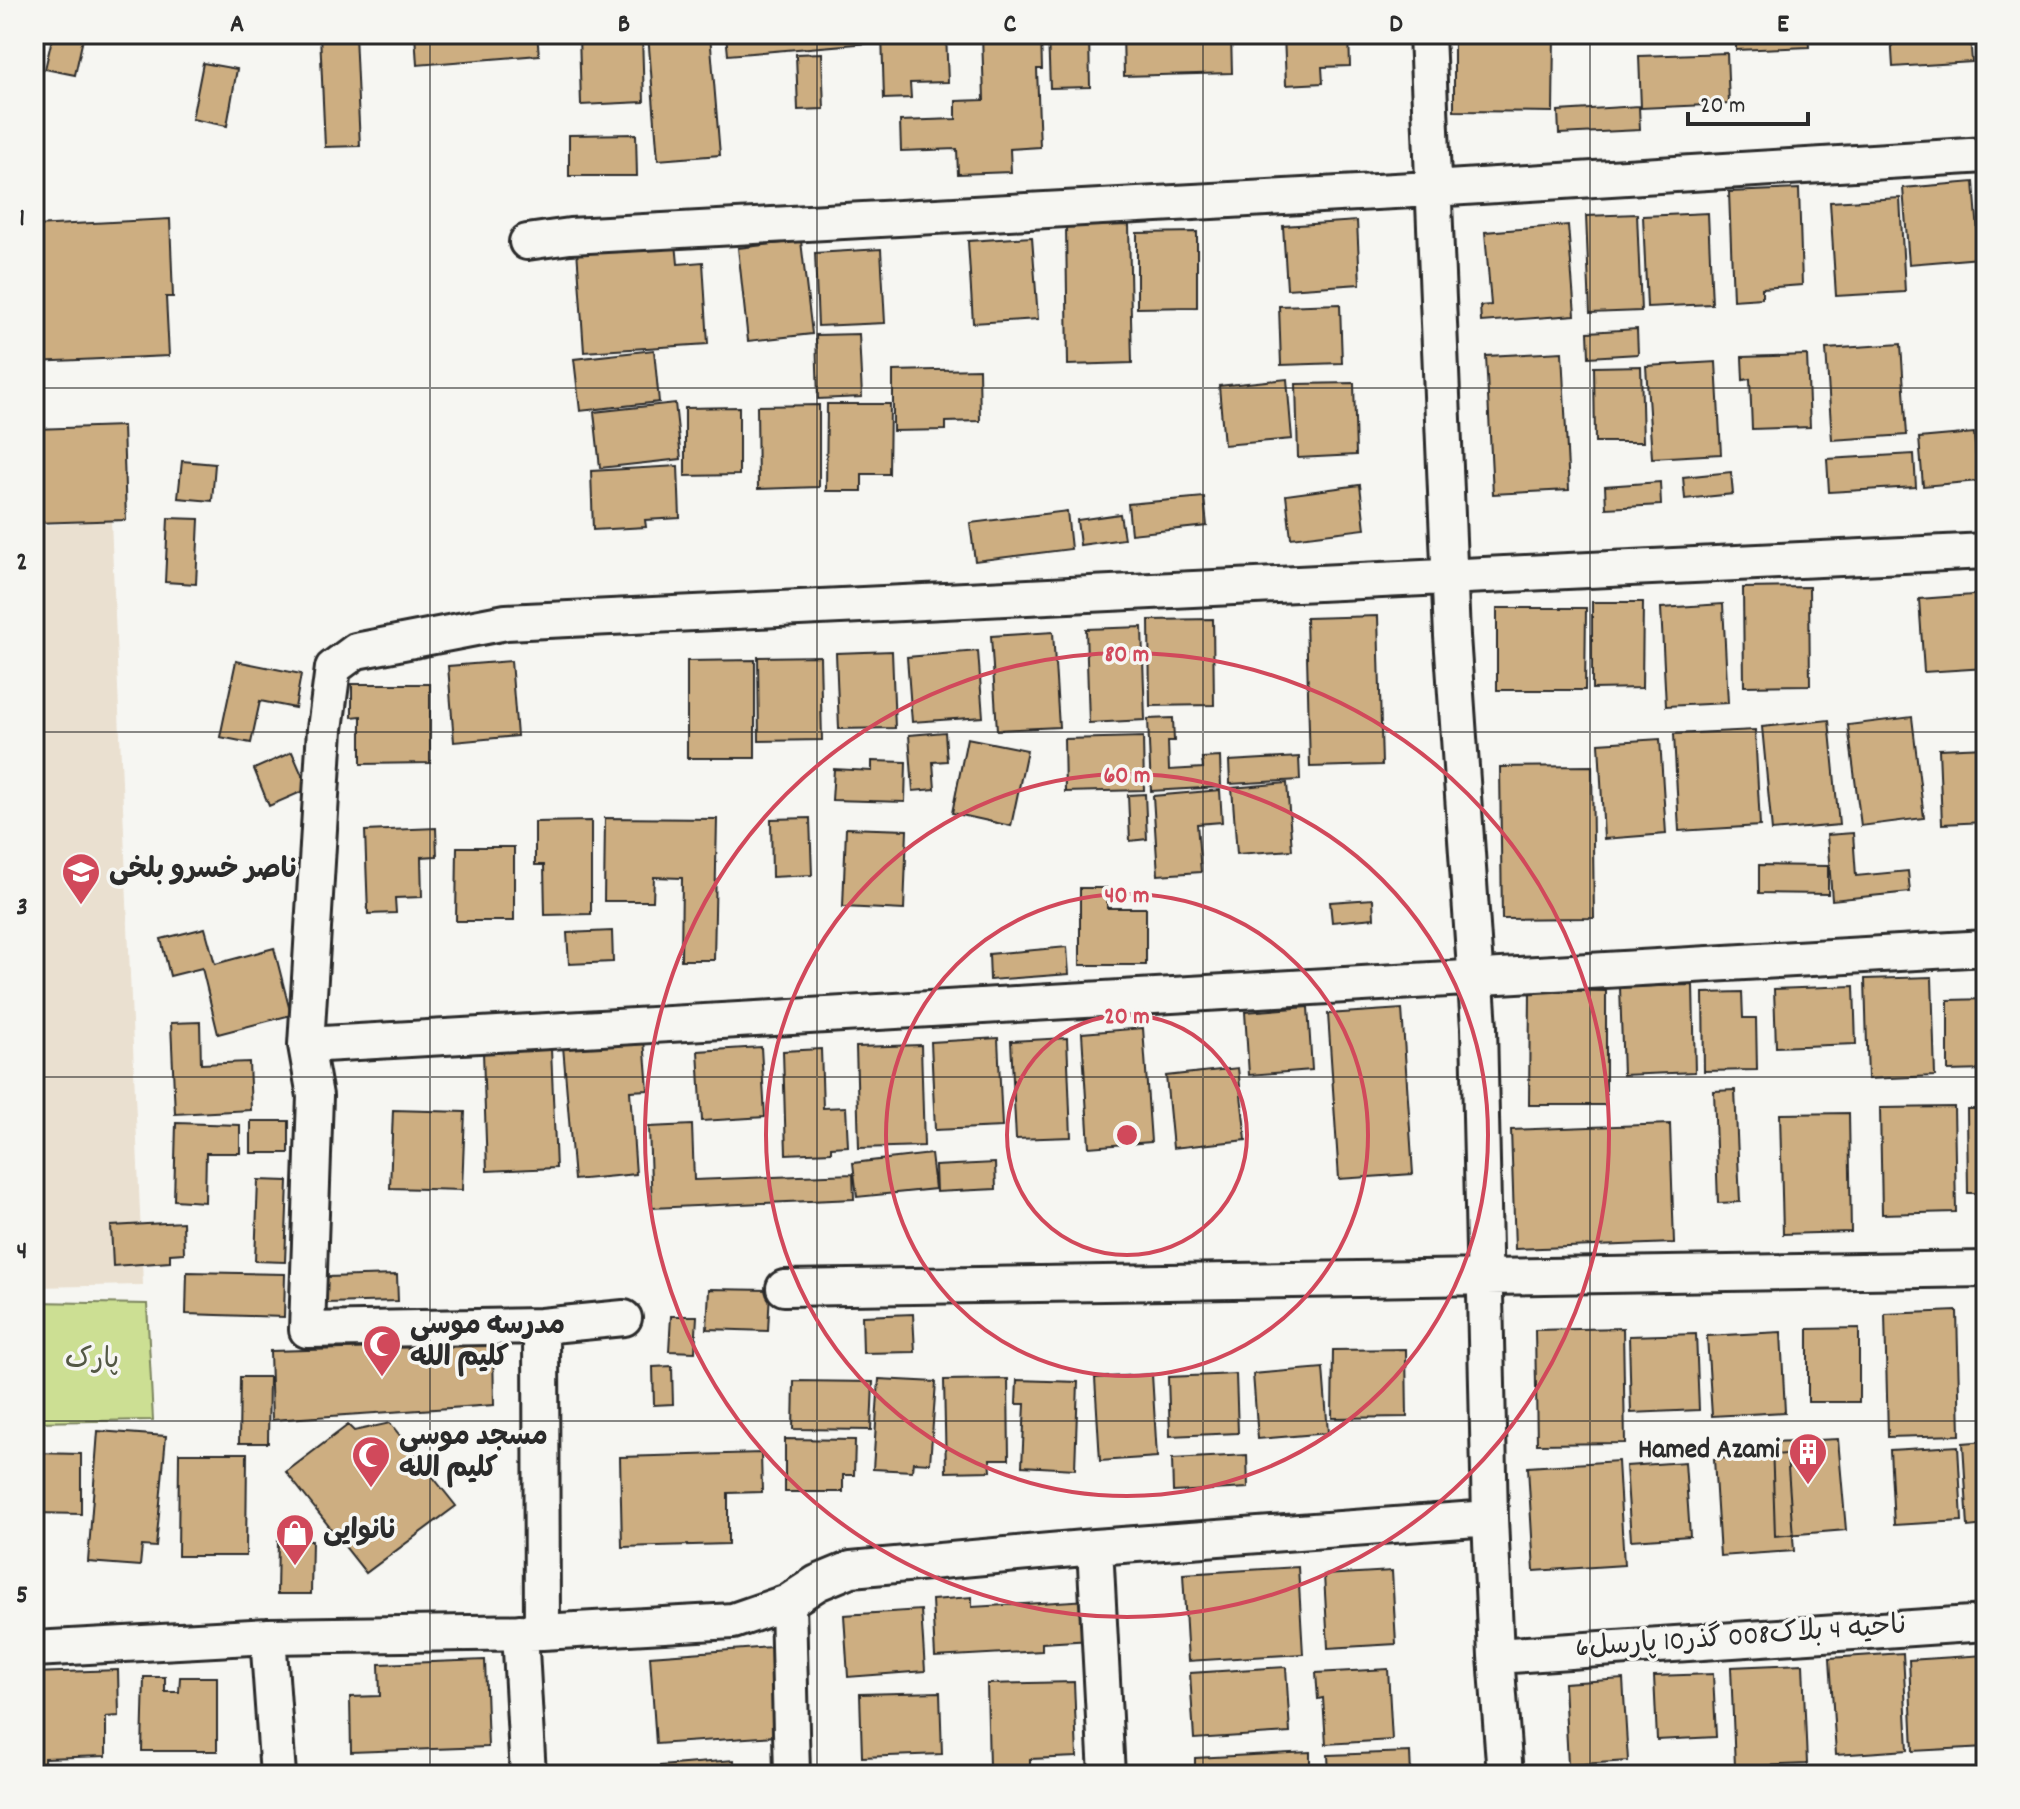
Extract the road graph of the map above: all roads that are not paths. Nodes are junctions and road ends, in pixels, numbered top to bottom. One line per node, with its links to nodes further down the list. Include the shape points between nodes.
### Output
1 (1427, 34): 3 (street)
2 (1986, 155): 3 (street)
3 (1431, 189): 4 (street); 6 (street)
4 (527, 242)
5 (1986, 551): 6 (street)
6 (1449, 576): 8 (street); 9 (street, via 506,622 356,651 333,668 325,729)
7 (1986, 948): 8 (street)
8 (1475, 977): 9 (street); 11 (street)
9 (306, 1045): 14 (street, via 315,1096 307,1330)
10 (1986, 1269): 11 (street)
11 (1483, 1276): 12 (street); 15 (street)
12 (784, 1288)
13 (624, 1318): 14 (street)
14 (541, 1326): 19 (street)
15 (1490, 1518): 16 (street); 22 (street)
16 (1095, 1547): 17 (street, via 851,1569); 26 (street)
17 (788, 1602): 19 (street, via 733,1621); 25 (street)
18 (1986, 1623): 22 (street, ناحیه 4 بلاک008 گذر10 پارسل6)
19 (531, 1632): 20 (street); 24 (street)
20 (268, 1636): 21 (street); 23 (street)
21 (34, 1649)
22 (1496, 1656): 27 (street)
23 (278, 1775)
24 (528, 1775)
25 (792, 1775)
26 (1107, 1775)
27 (1505, 1775)

